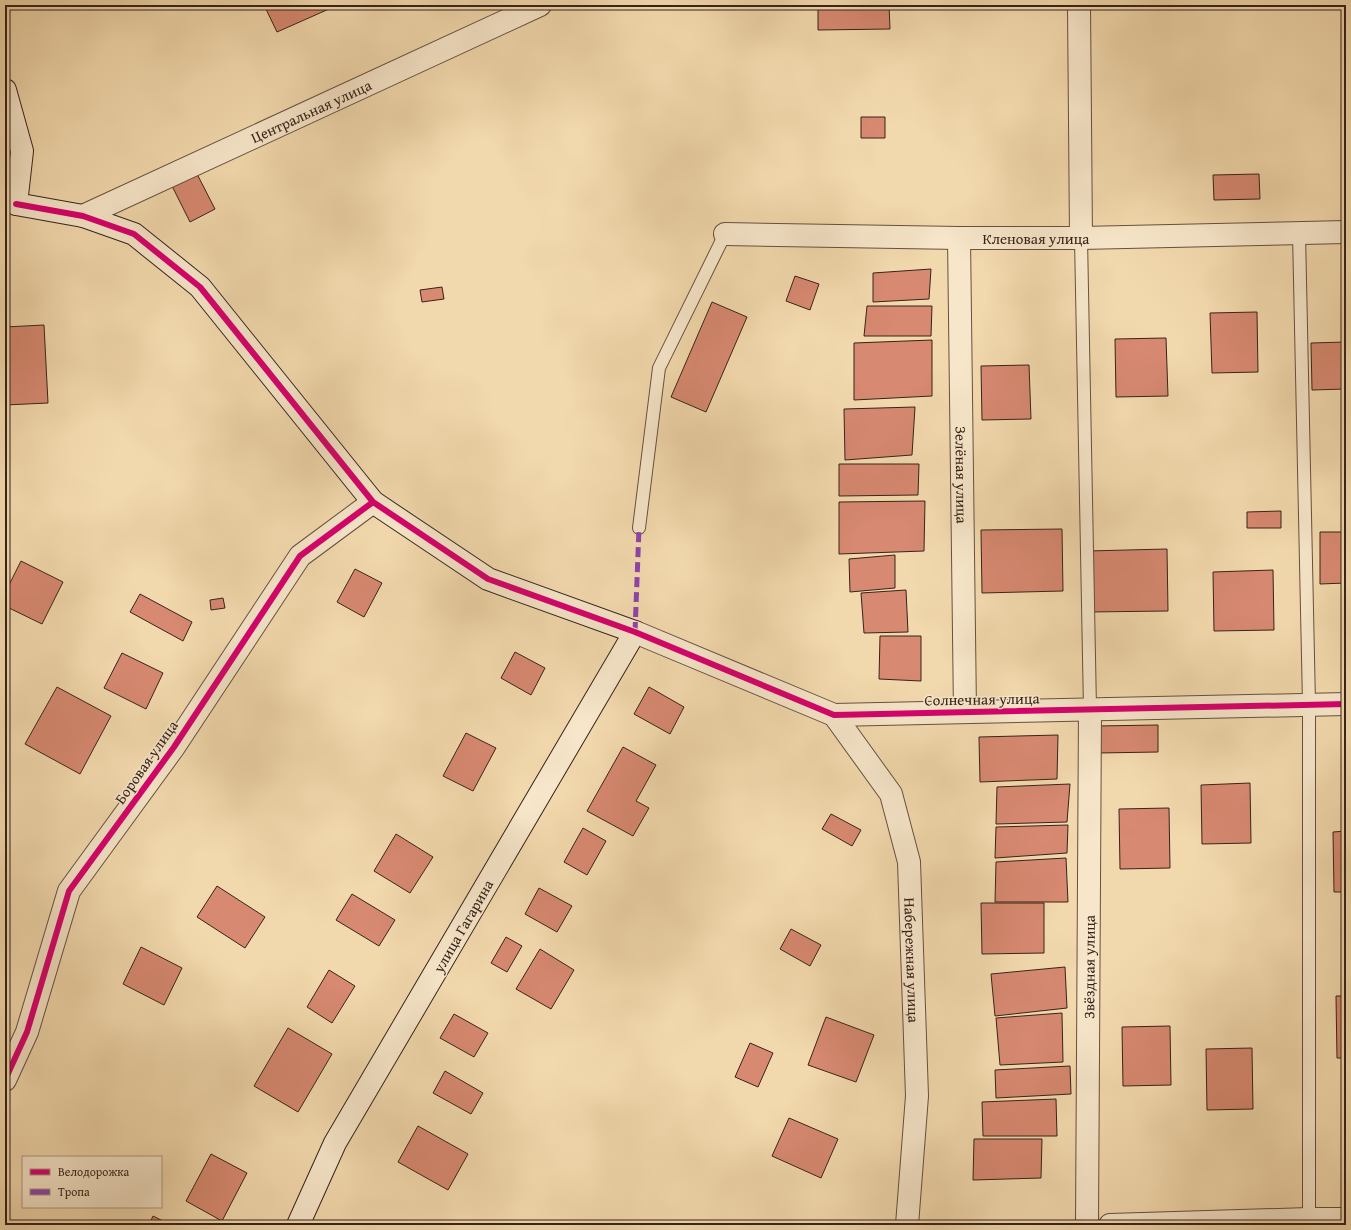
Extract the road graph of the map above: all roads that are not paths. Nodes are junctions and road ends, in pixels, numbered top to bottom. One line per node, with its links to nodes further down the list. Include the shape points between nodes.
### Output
1 (540, 5): 5 (street, Центральная улица)
2 (1079, 5): 10 (street)
3 (5, 90): 4 (street, via 22,151)
4 (11, 208): 5 (street, Солнечная улица)
5 (83, 216): 11 (street, Солнечная улица, via 134,234 200,286)
6 (1346, 232): 7 (street, Кленовая улица)
7 (1299, 233): 10 (street, Кленовая улица); 14 (lane)
8 (725, 234): 9 (street, Кленовая улица); 12 (lane, via 659,368)
9 (959, 238): 10 (street, Кленовая улица); 17 (street, Зелёная улица)
10 (1081, 238): 16 (lane)
11 (373, 502): 13 (street, Солнечная улица, via 488,579); 19 (street, Боровая улица, via 300,556 174,746 69,891 27,1032)
12 (639, 528)
13 (635, 632): 18 (street, Солнечная улица); 22 (street, улица Гагарина, via 335,1143)
14 (1309, 704): 15 (street, Солнечная улица); 16 (street, Солнечная улица); 20 (lane)
15 (1346, 704)
16 (1090, 709): 17 (street, Солнечная улица); 24 (street, Звёздная улица)
17 (965, 712): 18 (street, Солнечная улица)
18 (834, 715): 23 (street, Набережная улица, via 891,794 909,862 917,1096)
19 (5, 1080)
20 (1309, 1219): 21 (street); 25 (street)
21 (1346, 1219)
22 (298, 1225)
23 (907, 1225)
24 (1087, 1225)
25 (1110, 1225)

